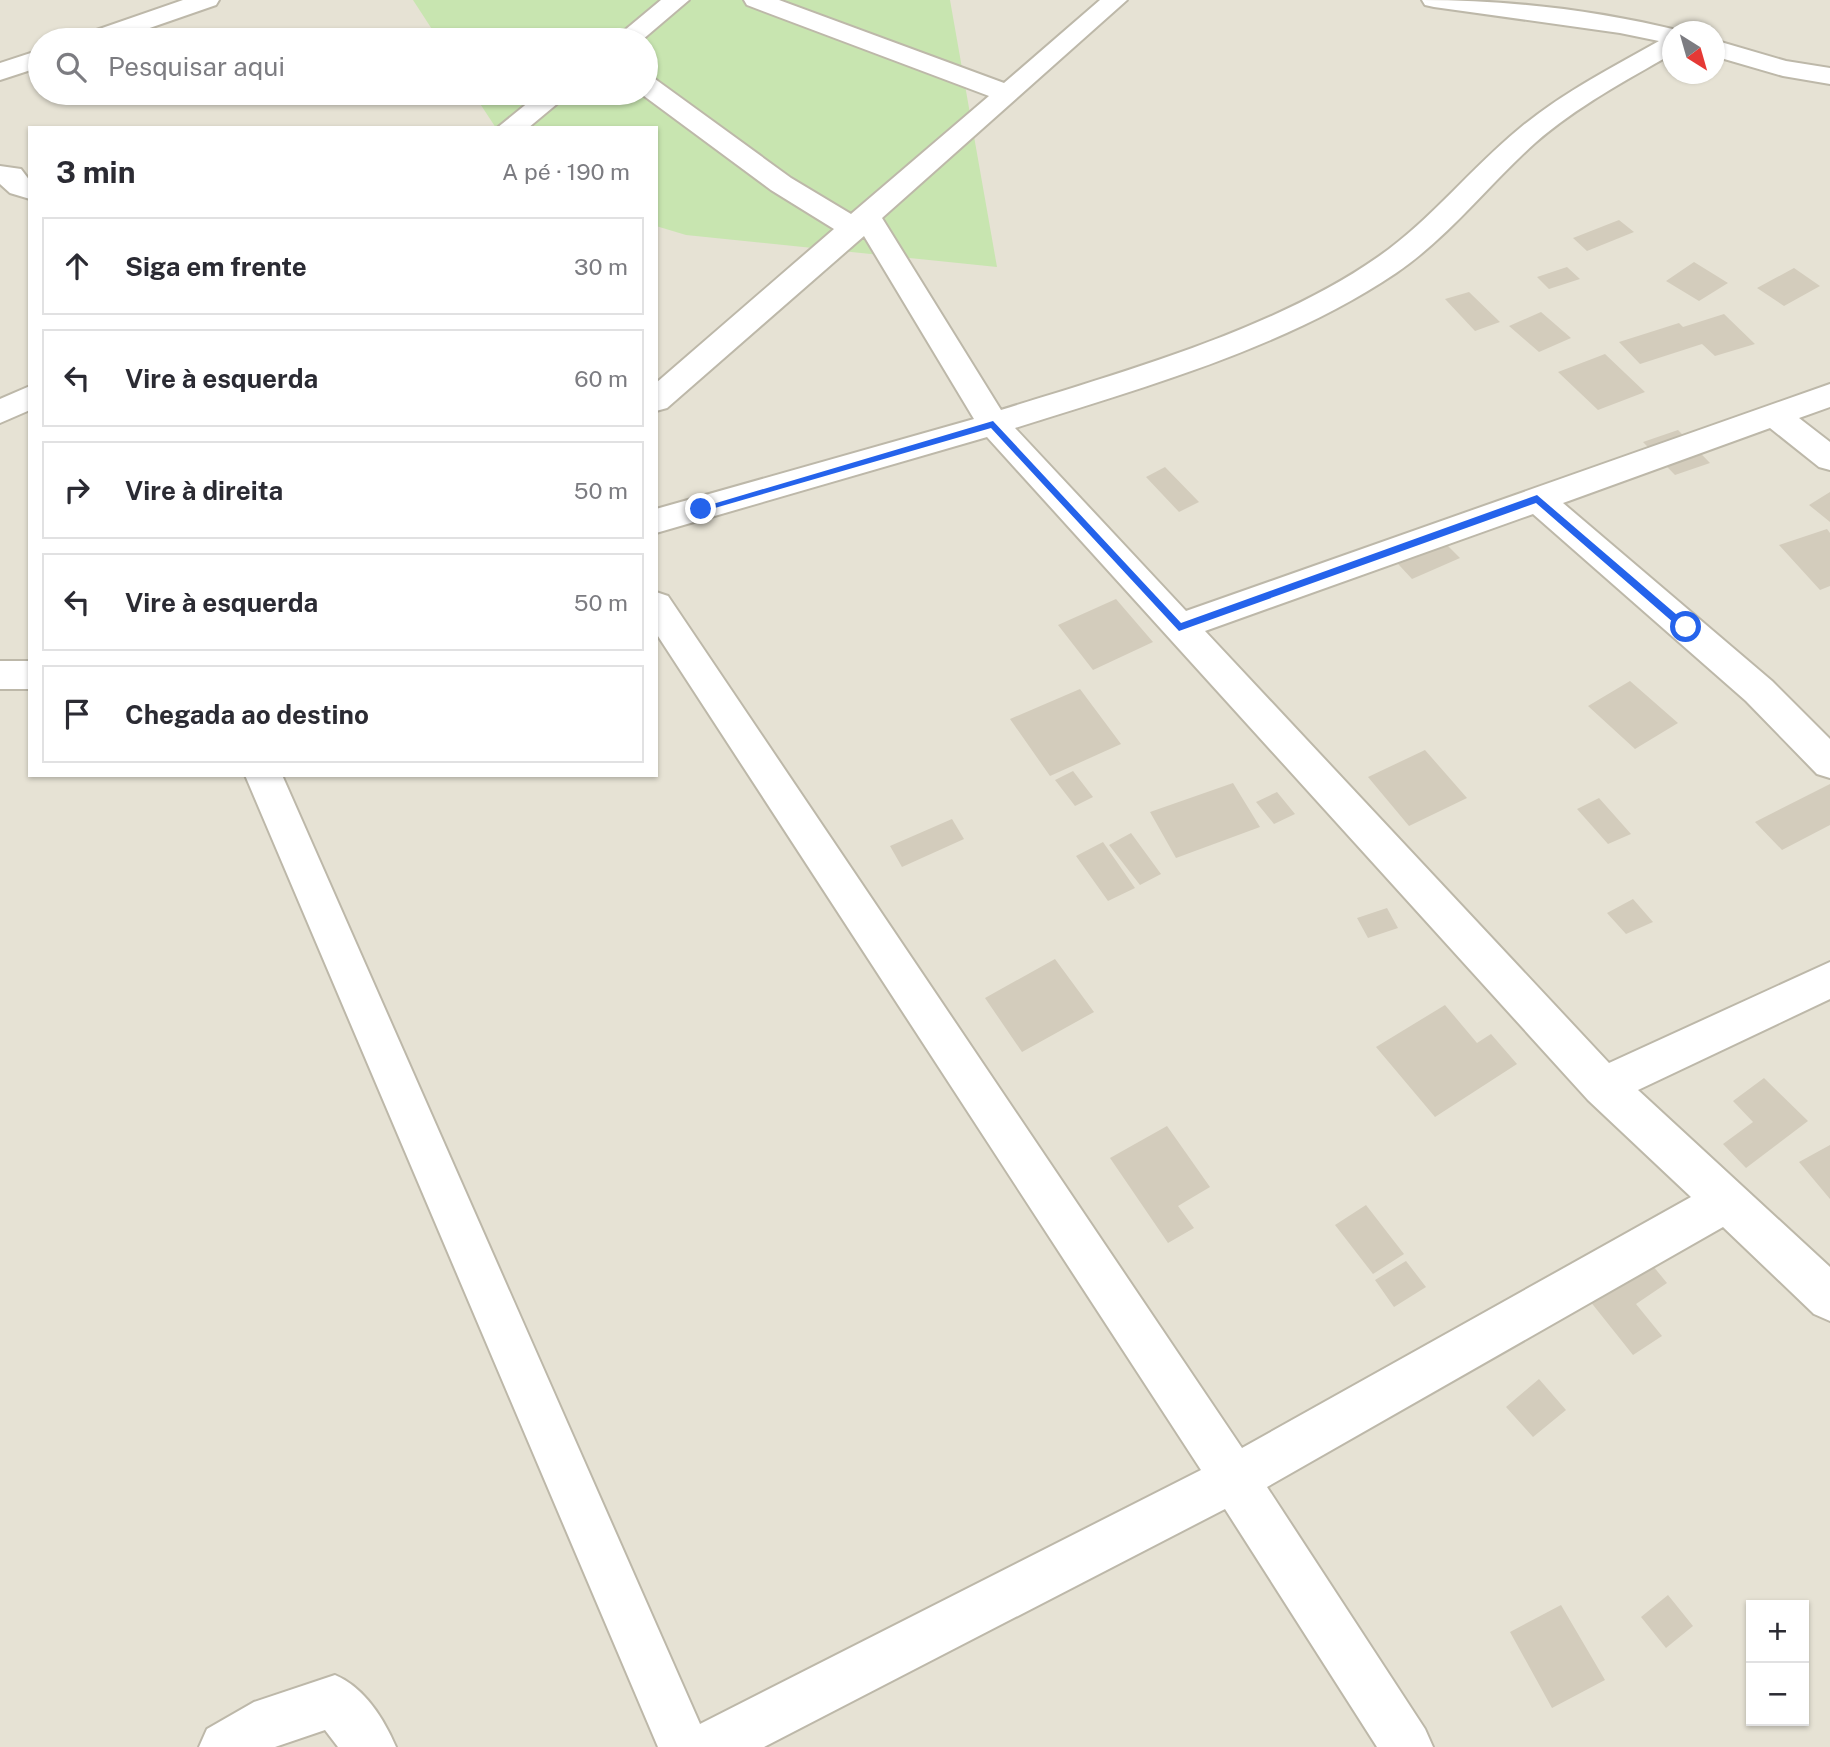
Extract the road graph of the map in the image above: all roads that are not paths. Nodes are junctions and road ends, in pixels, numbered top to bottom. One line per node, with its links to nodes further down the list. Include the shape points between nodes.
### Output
1 (207, 0): 6 (street)
2 (677, 0): 7 (street)
3 (756, 0): 14 (street)
4 (1115, 0): 14 (street)
5 (1434, 0): 8 (street)
6 (126, 28)
7 (641, 28)
8 (1662, 34)
9 (1662, 50): 26 (street, via 1556,112 1510,151 1420,242 1367,278 1298,316 1213,351)
10 (1725, 51): 13 (street)
11 (28, 62): 12 (street)
12 (0, 72)
13 (1830, 76)
14 (1006, 93): 20 (street)
15 (658, 94): 20 (street, via 781,184)
16 (541, 105): 17 (street)
17 (513, 126)
18 (0, 174): 19 (street, via 11,175)
19 (28, 189)
20 (862, 223): 23 (street); 26 (street)
21 (1830, 395): 25 (street)
22 (28, 398): 24 (street)
23 (658, 398)
24 (0, 412)
25 (1775, 416): 27 (street); 28 (street)
26 (993, 424): 29 (street); 31 (street)
27 (1830, 459)
28 (1537, 499): 31 (street); 34 (street, via 1759,691)
29 (658, 520)
30 (658, 608): 40 (street)
31 (1179, 627): 37 (street)
32 (0, 675): 33 (street)
33 (28, 675)
34 (1830, 763)
35 (263, 777): 43 (street)
36 (1830, 980): 37 (street)
37 (1603, 1086): 38 (street)
38 (1725, 1202): 39 (street); 40 (street)
39 (1830, 1298)
40 (1234, 1479): 44 (street); 45 (street)
41 (225, 1747): 42 (street, via 272,1720 335,1701)
42 (370, 1747)
43 (684, 1747)
44 (710, 1747)
45 (1407, 1747)

